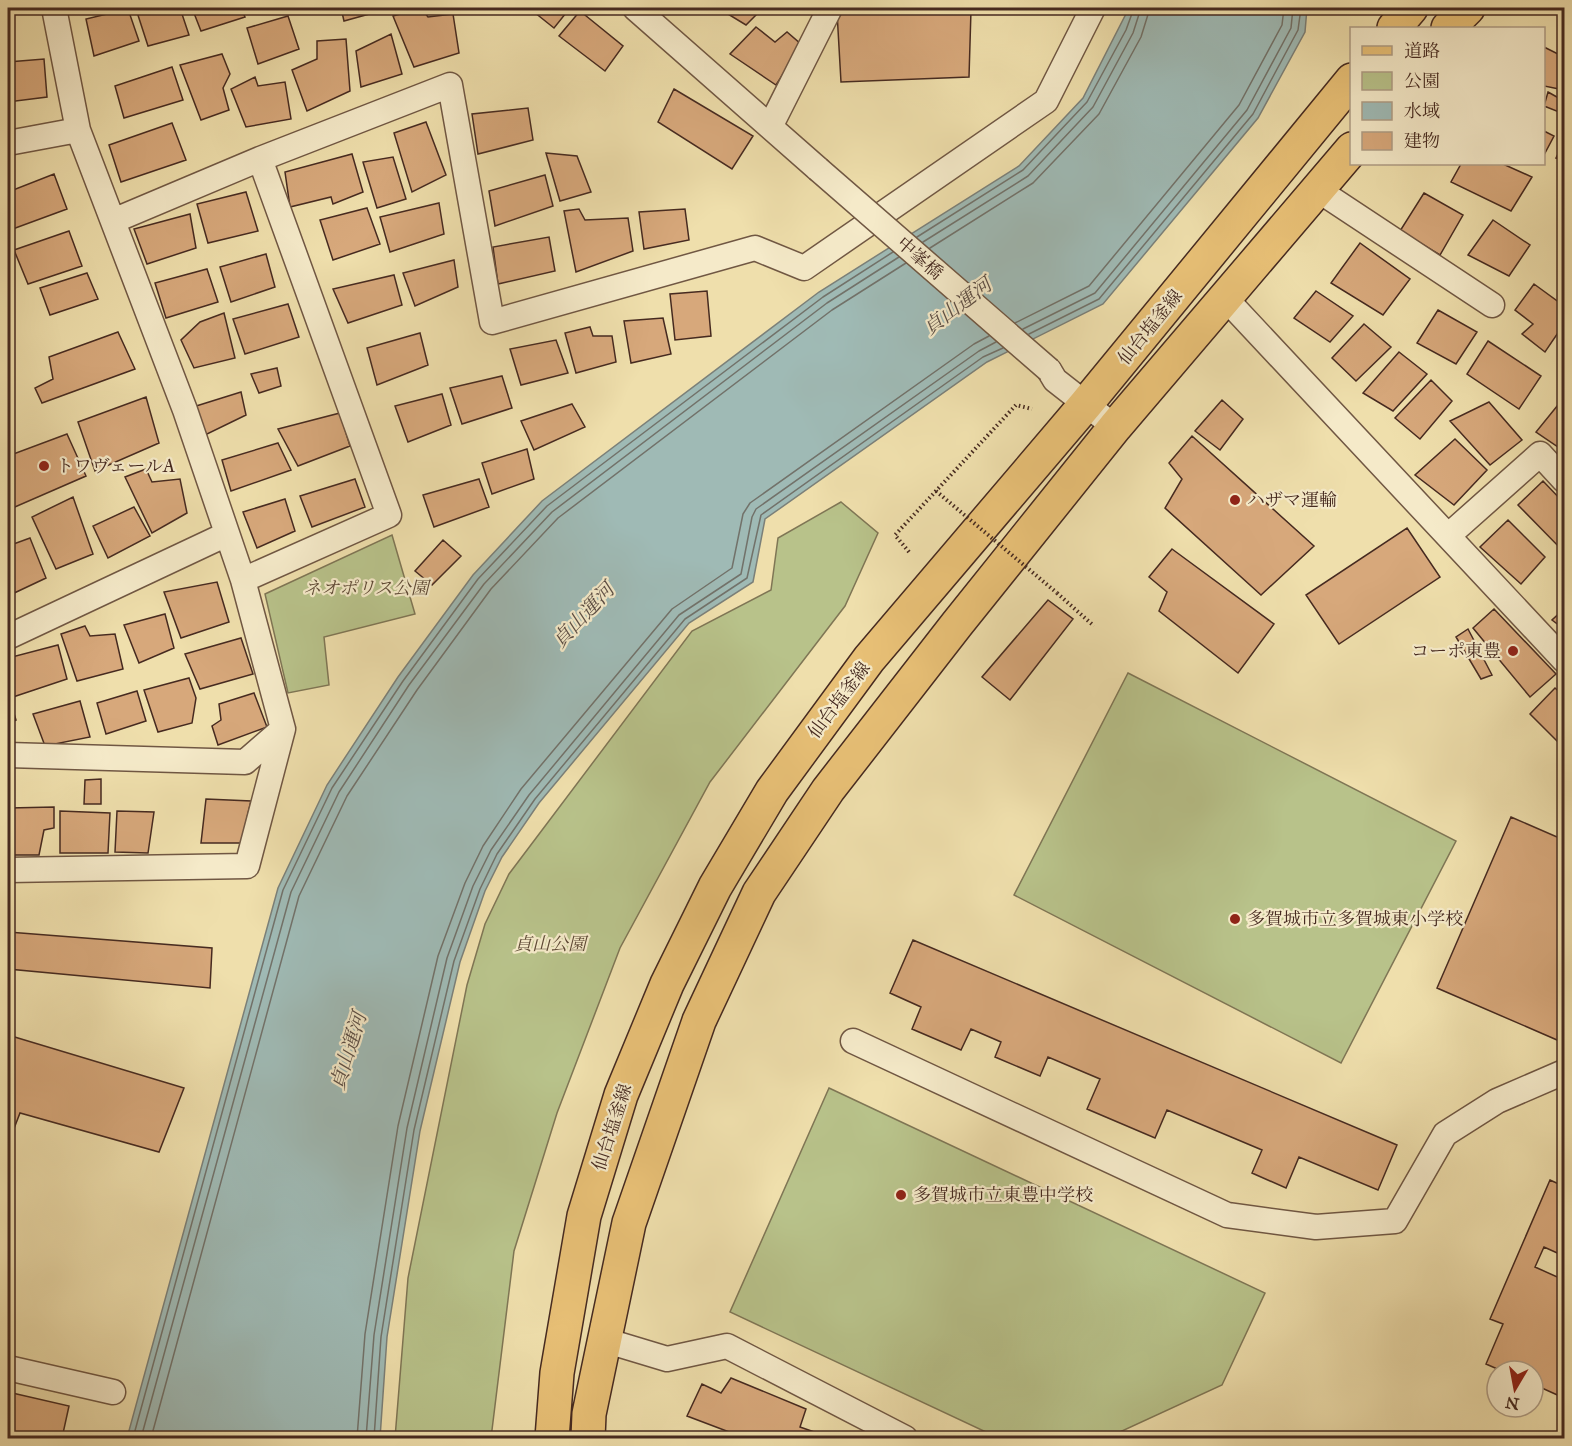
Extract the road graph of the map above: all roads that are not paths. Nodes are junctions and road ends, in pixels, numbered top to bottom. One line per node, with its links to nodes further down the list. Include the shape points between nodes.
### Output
1 (54, 8): 9 (street)
2 (635, 8): 8 (street, 中峯橋)
3 (830, 8): 8 (street)
4 (1093, 8): 12 (street, via 1046,101 804,268 755,248 492,322 450,85)
5 (1411, 8): 6 (main road)
6 (1395, 27)
7 (1350, 82): 17 (main road, 仙台塩釜線)
8 (771, 125): 17 (street, 中峯橋, bridge)
9 (78, 130): 10 (street); 14 (street)
10 (8, 143)
11 (1350, 151): 13 (main road)
12 (260, 159): 14 (street); 22 (street, via 389,515)
13 (1318, 190): 15 (main road); 16 (street)
14 (113, 221): 20 (street)
15 (1226, 299): 18 (main road); 21 (street)
16 (1492, 305)
17 (1086, 404): 18 (street, 中峯橋); 33 (main road, 仙台塩釜線, via 869,659 772,791 715,887 667,984 621,1095 584,1216 557,1373)
18 (1115, 427): 30 (main road, via 835,781 759,893 699,1021 663,1122 629,1223)
19 (1564, 480): 21 (street, via 1540,454)
20 (227, 534): 22 (street); 23 (street)
21 (1449, 535): 24 (street)
22 (243, 580): 25 (street)
23 (8, 637)
24 (1564, 660)
25 (283, 729): 26 (street, via 245,762); 27 (street, via 247,866)
26 (8, 755)
27 (8, 870)
28 (853, 1041): 29 (street, via 1227,1215 1316,1227 1395,1221 1445,1134 1497,1101)
29 (1564, 1072)
30 (604, 1340): 34 (main road); 35 (street, via 667,1359 727,1346)
31 (8, 1368): 32 (street)
32 (113, 1392)
33 (552, 1438)
34 (588, 1438)
35 (905, 1438)

